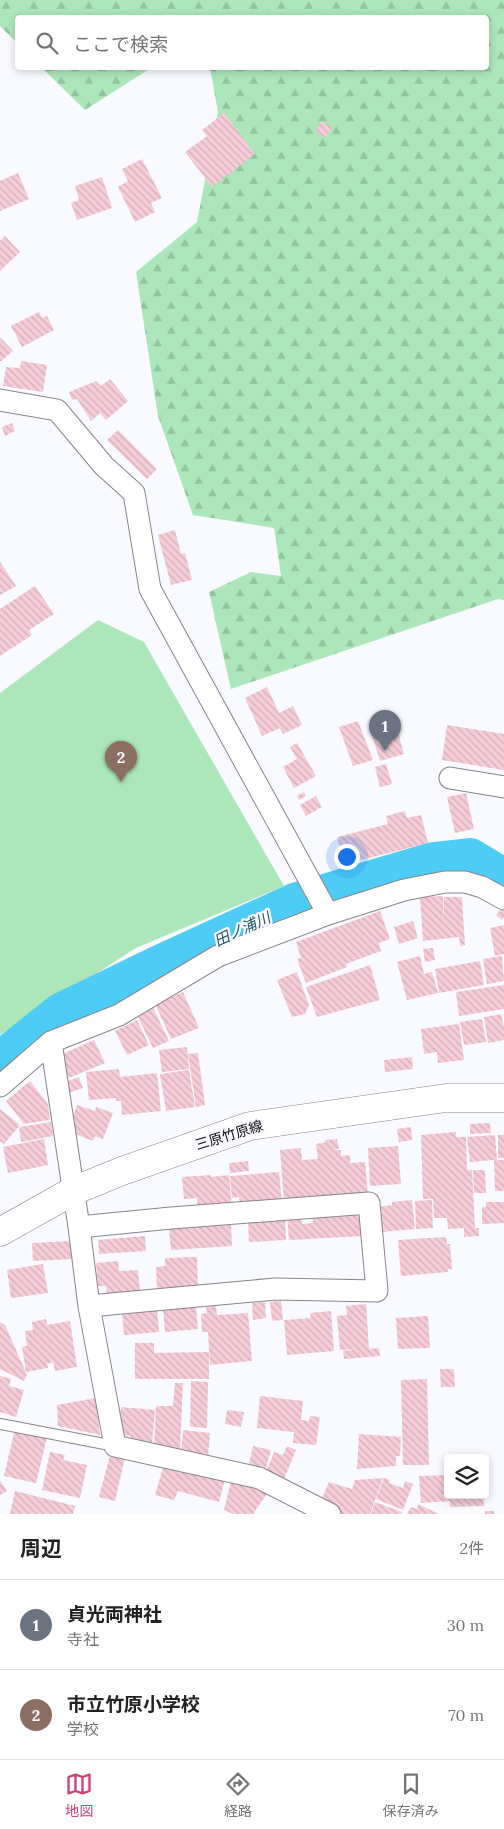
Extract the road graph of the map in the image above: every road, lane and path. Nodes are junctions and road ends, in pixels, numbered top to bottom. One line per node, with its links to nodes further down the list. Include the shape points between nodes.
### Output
1 (0, 400): 5 (street, via 57,410 104,466 134,493 150,588)
2 (450, 778): 3 (street)
3 (504, 787)
4 (504, 899): 5 (street, via 465,882 445,882)
5 (321, 903): 6 (street, via 218,956 119,1015)
6 (51, 1042): 7 (street); 9 (street)
7 (0, 1086)
8 (504, 1098): 9 (main road, 三原竹原線, via 446,1098 250,1126)
9 (72, 1191): 10 (street); 11 (main road, 三原竹原線)
10 (79, 1227): 12 (street); 12 (street, via 368,1203 377,1291 275,1289)
11 (0, 1232)
12 (89, 1306): 14 (street)
13 (0, 1424): 14 (lane)
14 (116, 1446): 15 (street, via 259,1478)
15 (330, 1514)

